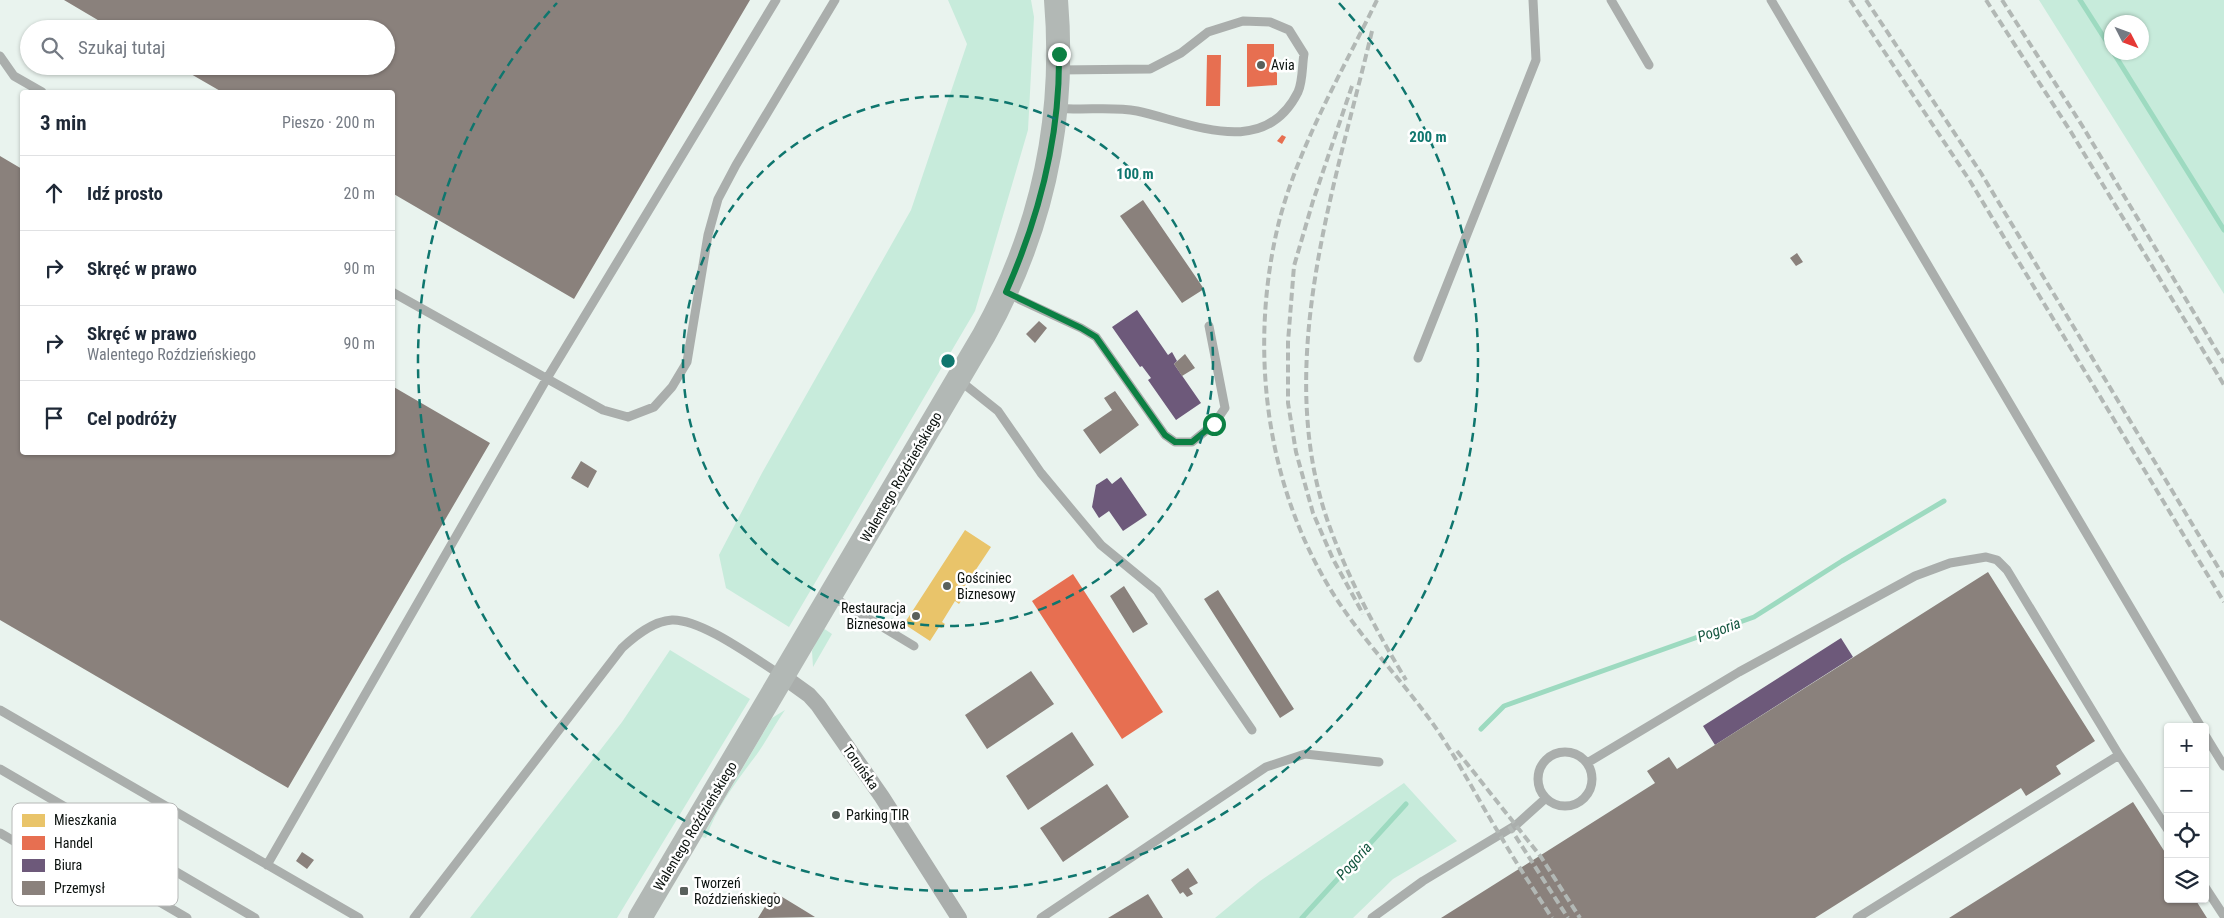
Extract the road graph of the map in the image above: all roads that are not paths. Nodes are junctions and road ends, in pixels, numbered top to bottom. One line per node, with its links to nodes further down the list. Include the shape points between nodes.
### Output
1 (776, 0): 17 (lane)
2 (835, 0): 17 (lane, via 718,199 708,235 687,362 672,387 654,407 628,417 603,410)
3 (1056, 0): 9 (street, Walentego Roździeńskiego)
4 (1533, 0): 15 (lane, via 1536,60)
5 (1611, 0): 8 (lane)
6 (1771, 0): 22 (lane)
7 (0, 56): 10 (lane, via 14,76)
8 (1649, 65)
9 (1059, 70): 11 (street, Walentego Roździeńskiego); 11 (lane, via 1150,69 1208,32 1243,21 1270,22 1289,30 1304,54 1299,90 1287,109 1274,122 1248,132 1214,131 1135,111)
10 (38, 90)
11 (1056, 108): 12 (street, Walentego Roździeńskiego, via 1050,155 1037,210)
12 (1006, 292): 14 (lane, via 1096,337 1165,435 1175,442 1192,442 1214,424 1224,408); 16 (street, Walentego Roździeńskiego)
13 (395, 294): 17 (lane)
14 (1209, 326)
15 (1418, 358)
16 (958, 379): 18 (street, Walentego Roździeńskiego); 23 (lane, via 998,411 1041,473 1101,545 1157,591)
17 (546, 380): 37 (lane)
18 (831, 596): 19 (lane); 20 (street, Walentego Roździeńskiego)
19 (914, 646)
20 (784, 677): 45 (lane, via 690,622 672,620 646,630 622,648); 46 (street, Walentego Roździeńskiego); 47 (street, Toruńska, via 818,705 882,797)
21 (0, 710): 32 (lane)
22 (2199, 723)
23 (1252, 730)
24 (2209, 742): 28 (lane)
25 (2119, 756): 27 (lane, via 2007,570 1997,560 1986,556 1950,563 1915,576 1740,672); 34 (lane); 50 (lane)
26 (1379, 762): 48 (lane, via 1305,754 1266,767)
27 (1587, 763): 30 (lane, via 1592,786 1583,800 1560,806); 30 (lane, via 1581,757 1564,752 1548,759 1539,773 1541,790)
28 (2224, 766)
29 (0, 769): 31 (lane)
30 (1546, 798): 49 (lane, via 1516,825 1423,881)
31 (58, 803)
32 (160, 803)
33 (178, 813): 37 (lane)
34 (2164, 824)
35 (0, 833): 36 (lane)
36 (12, 840)
37 (267, 865): 44 (lane)
38 (178, 873): 43 (lane)
39 (2209, 893): 41 (lane)
40 (166, 906): 42 (lane)
41 (2224, 916)
42 (187, 918)
43 (256, 918)
44 (359, 918)
45 (414, 918)
46 (640, 918)
47 (959, 918)
48 (1041, 918)
49 (1372, 918)
50 (1857, 918)

